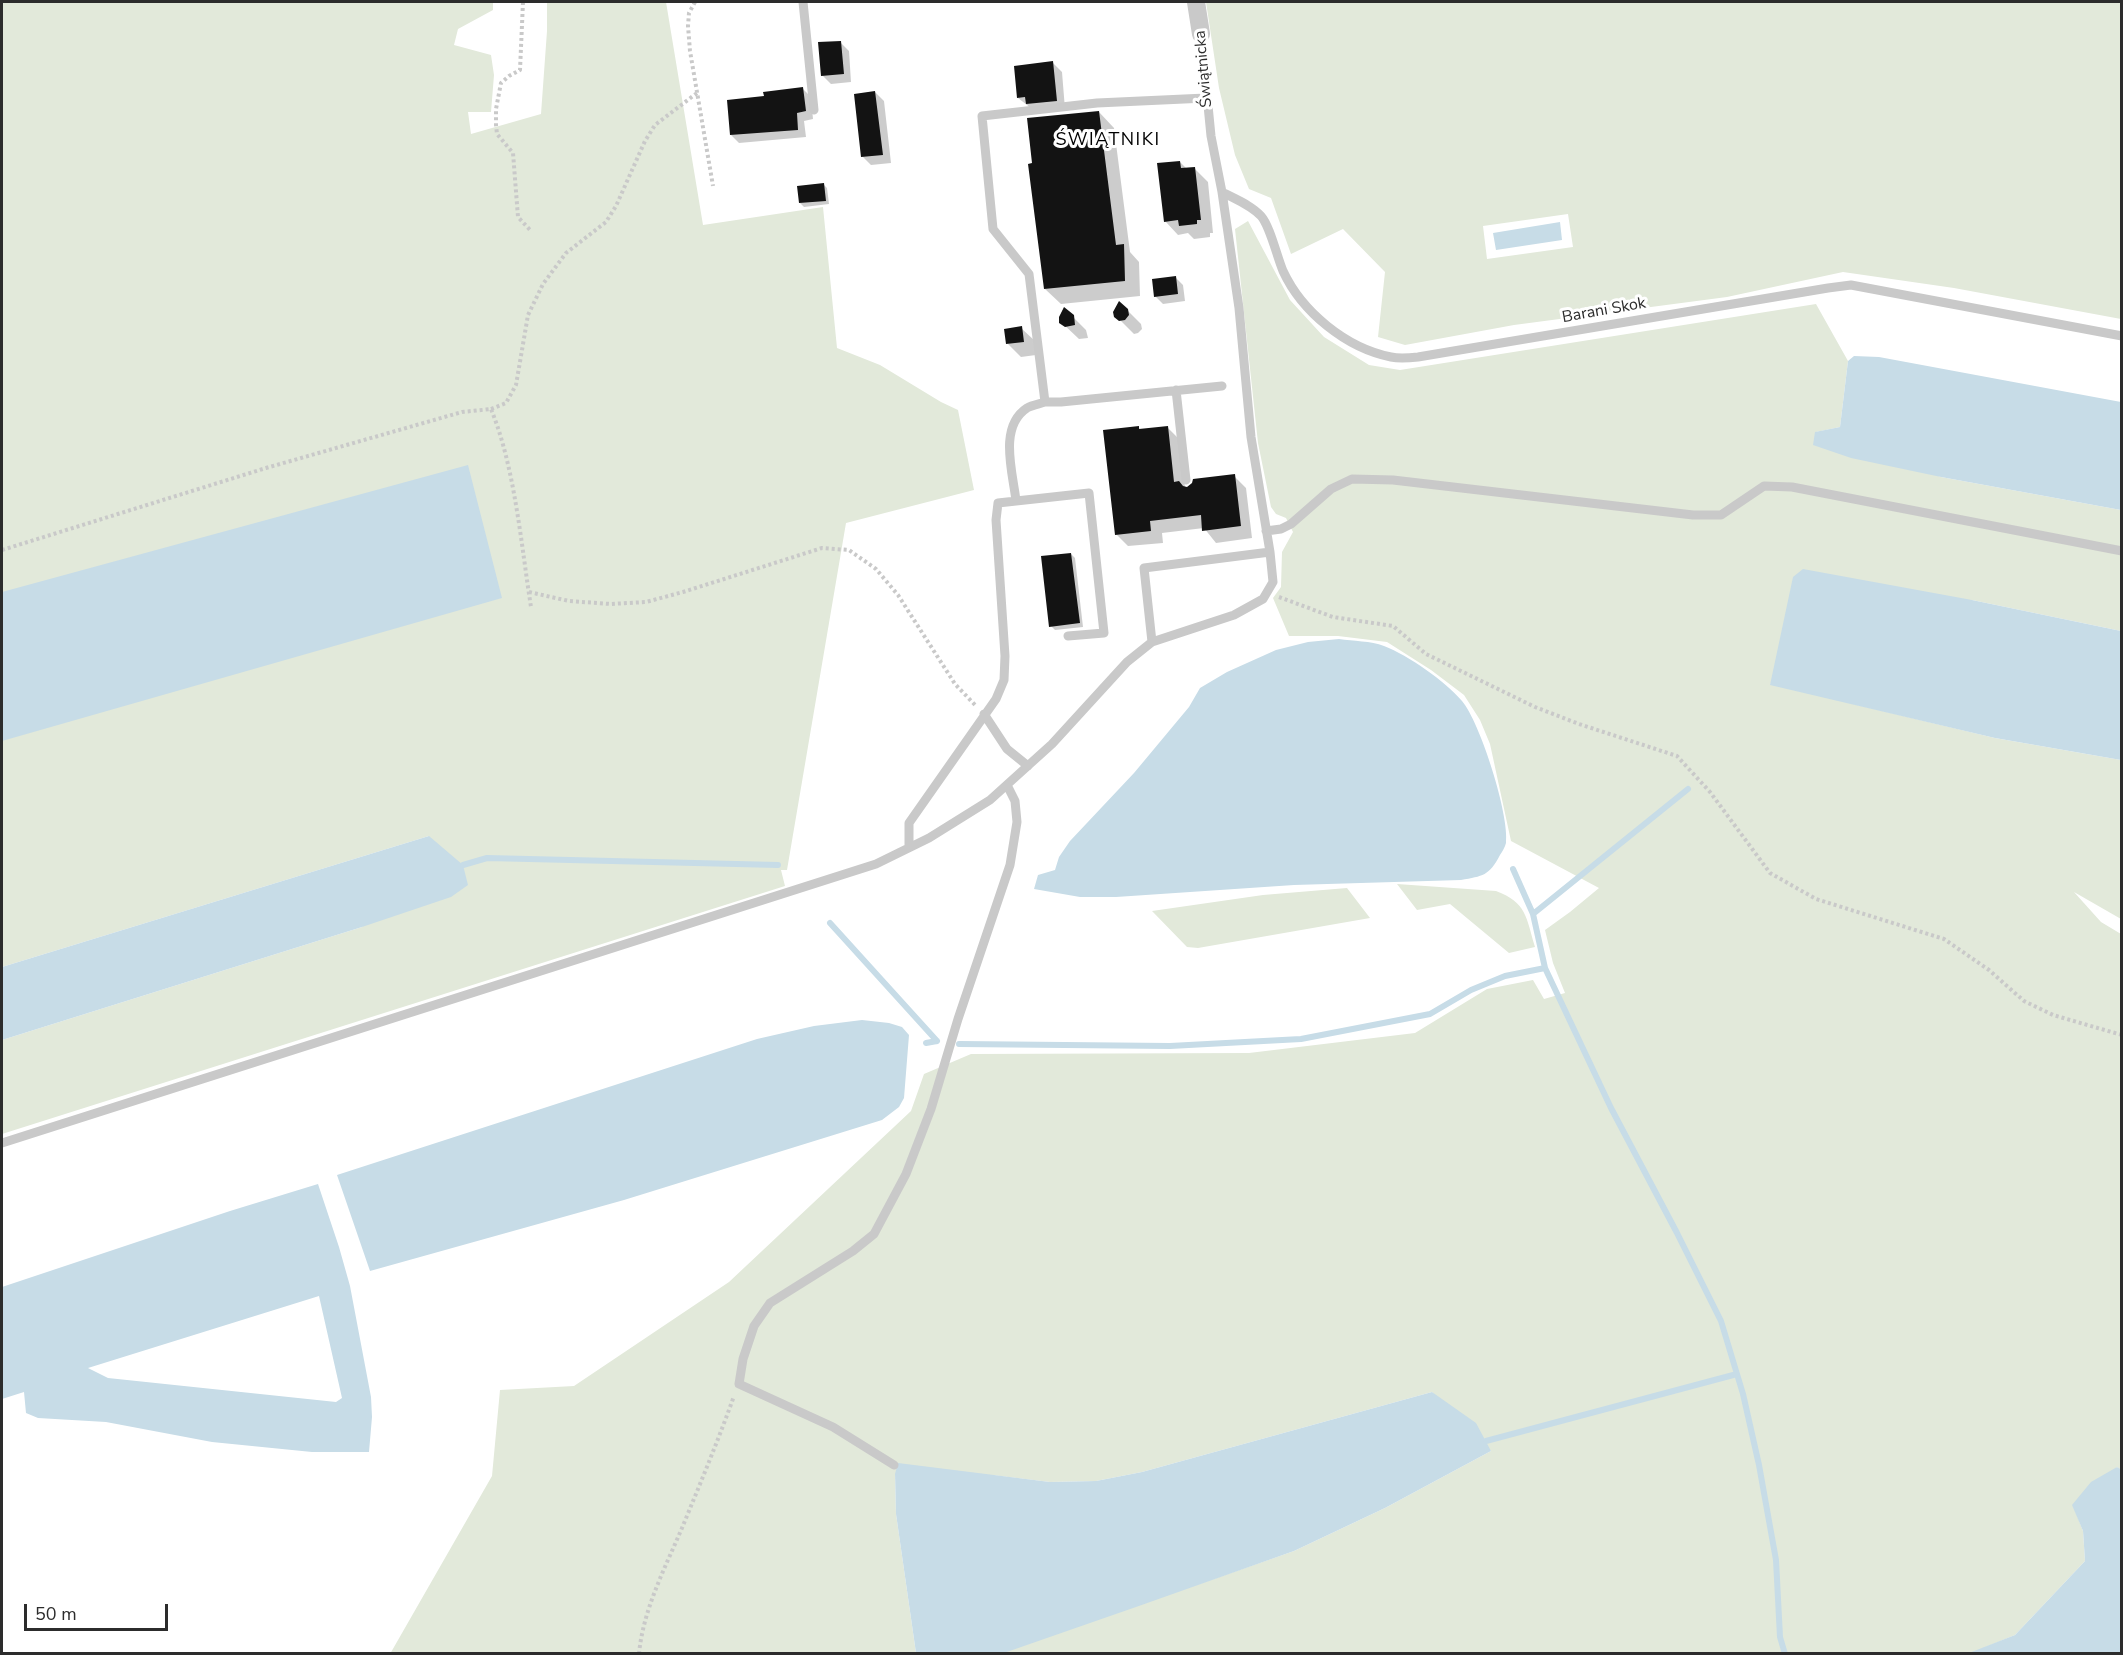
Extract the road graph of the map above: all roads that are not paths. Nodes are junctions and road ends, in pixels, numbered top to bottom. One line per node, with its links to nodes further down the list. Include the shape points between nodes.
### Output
1 (803, 2): 5 (lane)
2 (1196, 2): 3 (street, Świątnicka)
3 (1201, 34): 4 (lane, Świątnicka)
4 (1206, 98): 6 (lane, Świątnicka); 10 (lane, via 1097,103 982,116 993,229 1029,274)
5 (814, 110)
6 (1222, 192): 7 (lane, Barani Skok, via 1262,217 1284,273 1312,313 1357,346 1391,357 1471,349 1851,285); 13 (lane)
7 (2121, 336)
8 (1222, 386): 9 (lane)
9 (1176, 390): 10 (lane); 11 (lane)
10 (1045, 402): 12 (lane, via 1027,408 1013,424 1009,446)
11 (1186, 480)
12 (1016, 501): 16 (lane, via 1089,494 1104,633); 18 (lane, via 998,503 1004,680)
13 (1266, 531): 14 (lane, via 1291,524 1331,489 1352,479 1393,480 1693,516 1721,515 1764,486 1792,487); 15 (lane)
14 (2121, 550)
15 (1270, 552): 17 (lane, via 1273,582 1263,599 1234,615); 17 (lane, via 1144,568)
16 (1068, 636)
17 (1152, 642): 19 (lane, via 1127,662)
18 (984, 714): 19 (lane, via 1007,749); 21 (lane, via 909,823)
19 (1028, 766): 20 (lane)
20 (1007, 784): 21 (lane, via 990,800); 23 (lane, via 1016,801 1017,822 1010,865 931,1109 906,1173 874,1234 771,1303 754,1326 743,1359 739,1384 833,1427)
21 (909, 847): 22 (lane, via 876,864)
22 (2, 1143)
23 (894, 1465)

